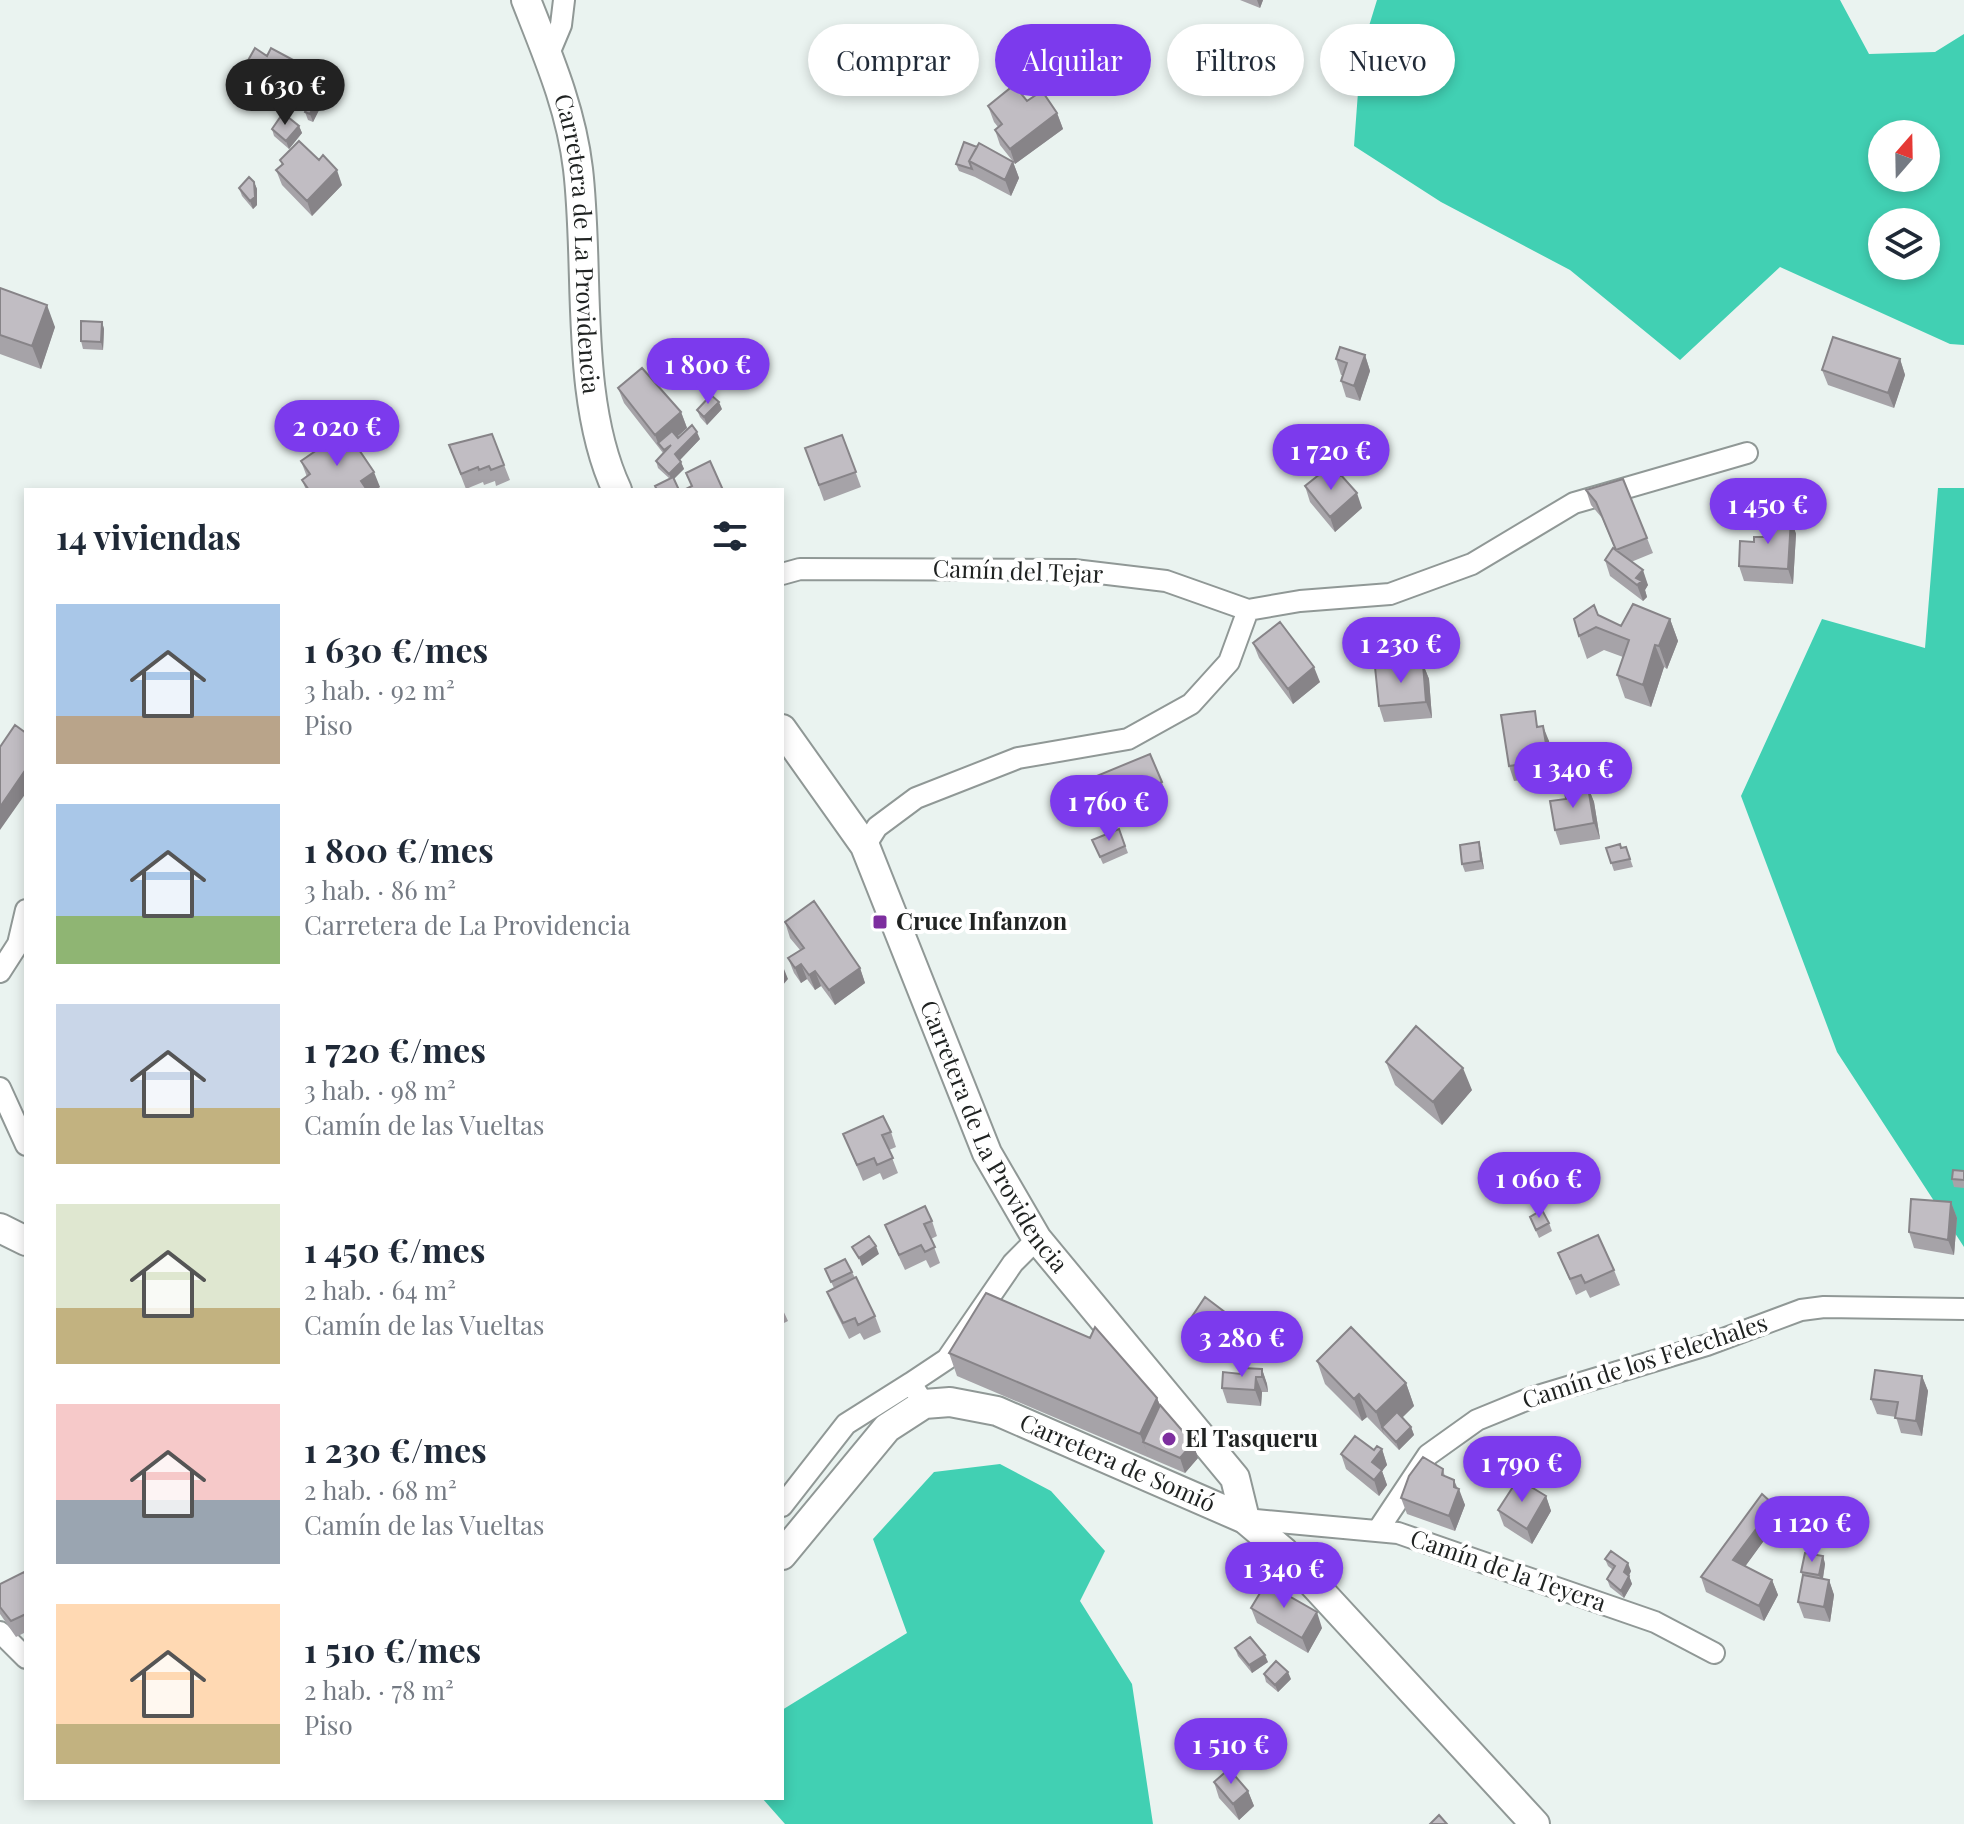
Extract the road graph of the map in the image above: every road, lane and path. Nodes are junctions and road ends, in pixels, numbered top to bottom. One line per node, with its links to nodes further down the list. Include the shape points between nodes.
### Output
1 (526, 0): 3 (street, Carretera de La Providencia)
2 (564, 0): 3 (street)
3 (548, 56): 5 (street, Carretera de La Providencia, via 569,112 578,170 592,398)
4 (1747, 453): 7 (street, via 1574,503 1472,564 1390,594)
5 (610, 485)
6 (784, 574): 7 (street, Camín del Tejar, via 815,569 1074,570 1166,581)
7 (1248, 610): 9 (street, via 1229,662 1191,704 1128,739 1018,758 916,798 877,827)
8 (784, 732): 9 (street, Carretera de La Providencia)
9 (865, 846): 15 (street, Carretera de La Providencia, via 987,1153)
10 (24, 918): 11 (street, via 18,944)
11 (0, 972)
12 (0, 1088): 13 (street)
13 (24, 1141)
14 (0, 1228): 16 (street)
15 (1037, 1239): 18 (street, via 1013,1263); 20 (street, Carretera de La Providencia, via 1235,1478)
16 (24, 1240)
17 (1964, 1309): 21 (street, Camín de los Felechales, via 1801,1310 1707,1345 1531,1398 1477,1420 1428,1455)
18 (917, 1393): 19 (street, via 846,1424); 20 (street, Carretera de Somió, via 997,1411); 22 (street)
19 (784, 1503)
20 (1245, 1519): 21 (street, Camín de la Teyera); 26 (street, Carretera de Somió, via 1284,1552)
21 (1378, 1530): 24 (street, Camín de la Teyera, via 1413,1537 1655,1622)
22 (784, 1553)
23 (0, 1632): 25 (street)
24 (1714, 1653)
25 (24, 1656)
26 (1535, 1824)

